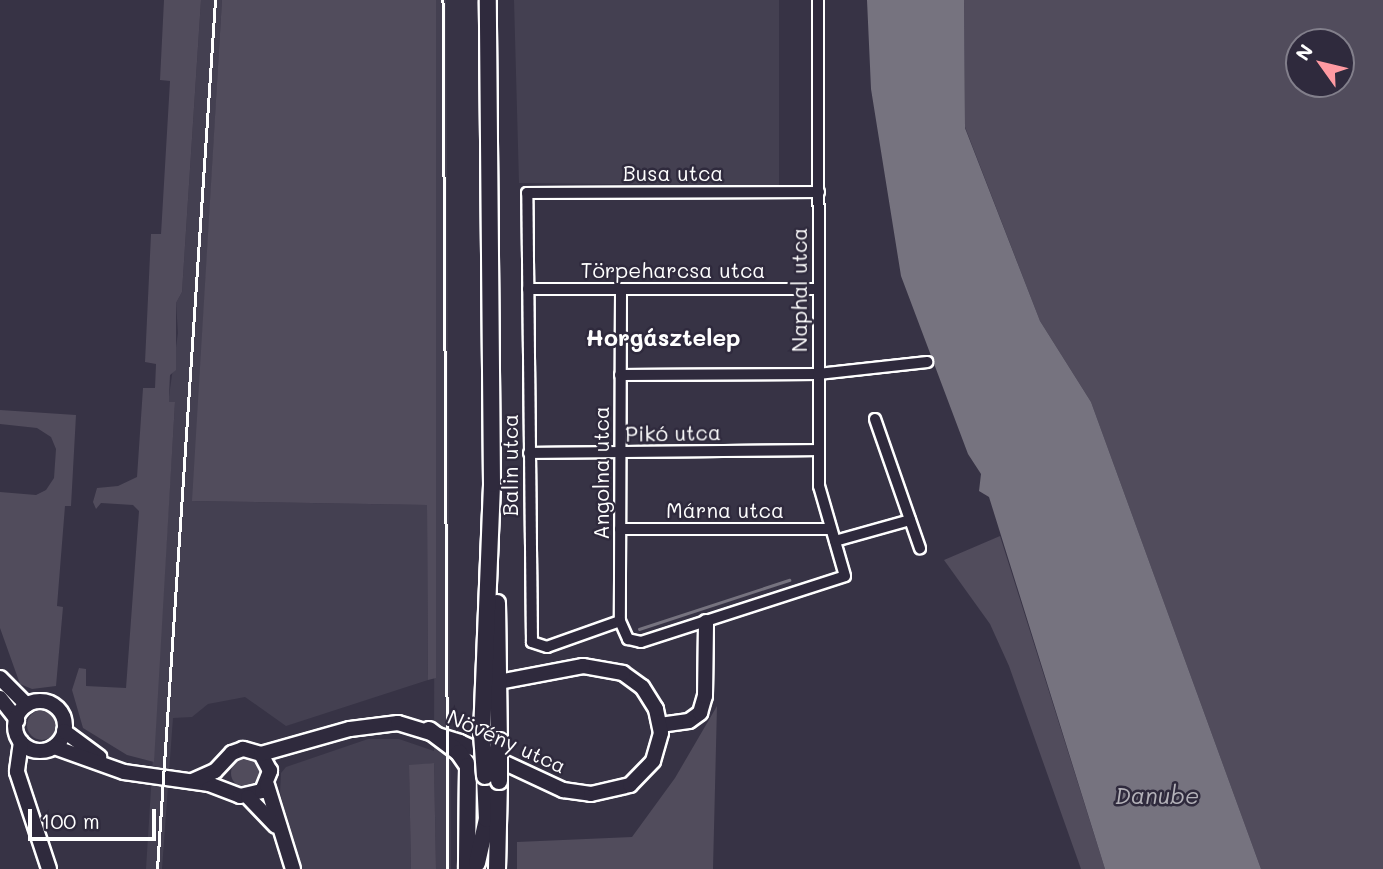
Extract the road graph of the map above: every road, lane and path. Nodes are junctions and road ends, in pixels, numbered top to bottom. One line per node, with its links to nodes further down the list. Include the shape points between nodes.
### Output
1 (488, 0): 15 (main road)
2 (818, 0): 3 (street, Naphal utca)
3 (819, 192): 4 (street, Busa utca); 6 (street, Naphal utca)
4 (527, 193): 5 (street, Balin utca)
5 (528, 289): 7 (street, Törpeharcsa utca); 13 (street, Balin utca)
6 (819, 289): 7 (street, Törpeharcsa utca); 9 (street, Naphal utca)
7 (621, 291): 10 (street, Angolna utca)
8 (928, 362): 9 (street)
9 (818, 374): 10 (street); 12 (street, Naphal utca)
10 (620, 375): 14 (street, Angolna utca)
11 (875, 419): 16 (street)
12 (818, 450): 14 (street, Pikó utca); 18 (street, Naphal utca, via 821,507)
13 (529, 453): 14 (street, Pikó utca); 21 (street, Balin utca, via 535,646 547,647)
14 (620, 453): 17 (street, Angolna utca)
15 (492, 484): 24 (main road); 25 (main road)
16 (910, 520): 19 (street); 20 (street)
17 (620, 529): 18 (street, Márna utca); 21 (street, Angolna utca)
18 (830, 529): 19 (street, Naphal utca)
19 (835, 541): 22 (street, Naphal utca, via 845,576)
20 (920, 548)
21 (620, 621): 22 (street, via 628,639 641,642)
22 (706, 622): 29 (main road, via 705,696 700,713 689,721)
23 (0, 678): 27 (main road)
24 (501, 682): 25 (main road, Növény utca); 29 (main road, Növény utca, via 570,667 611,669 642,687); 40 (main road, bridge, via 499,741)
25 (484, 685): 40 (main road, bridge, via 482,734)
26 (0, 698): 28 (main road)
27 (27, 705): 28 (main road); 31 (main road, via 43,700 55,705 64,718)
28 (17, 720): 32 (main road)
29 (660, 725): 30 (main road, Növény utca, via 658,749 646,772 618,791 591,794 548,784)
30 (429, 730): 33 (main road, Növény utca, via 398,723 370,724); 48 (main road, via 459,753 470,774)
31 (64, 731): 34 (main road); 37 (main road)
32 (21, 741): 35 (main road); 43 (main road, via 17,772)
33 (299, 744): 36 (main road, Növény utca); 39 (main road, Növény utca)
34 (54, 747): 35 (main road); 37 (main road)
35 (34, 751): 43 (main road, via 25,765)
36 (261, 754): 38 (main road, Növény utca, via 237,750); 39 (main road)
37 (111, 766): 41 (main road, via 151,778)
38 (222, 766): 41 (main road, Növény utca); 42 (main road)
39 (268, 778): 44 (main road, Növény utca); 45 (main road)
40 (492, 778): 49 (main road); 50 (main road)
41 (192, 781): 42 (main road)
42 (227, 788): 44 (main road)
43 (24, 794): 46 (main road)
44 (248, 797): 45 (main road)
45 (281, 832): 47 (main road)
46 (49, 869)
47 (293, 869)
48 (467, 869)
49 (477, 869)
50 (497, 869)

